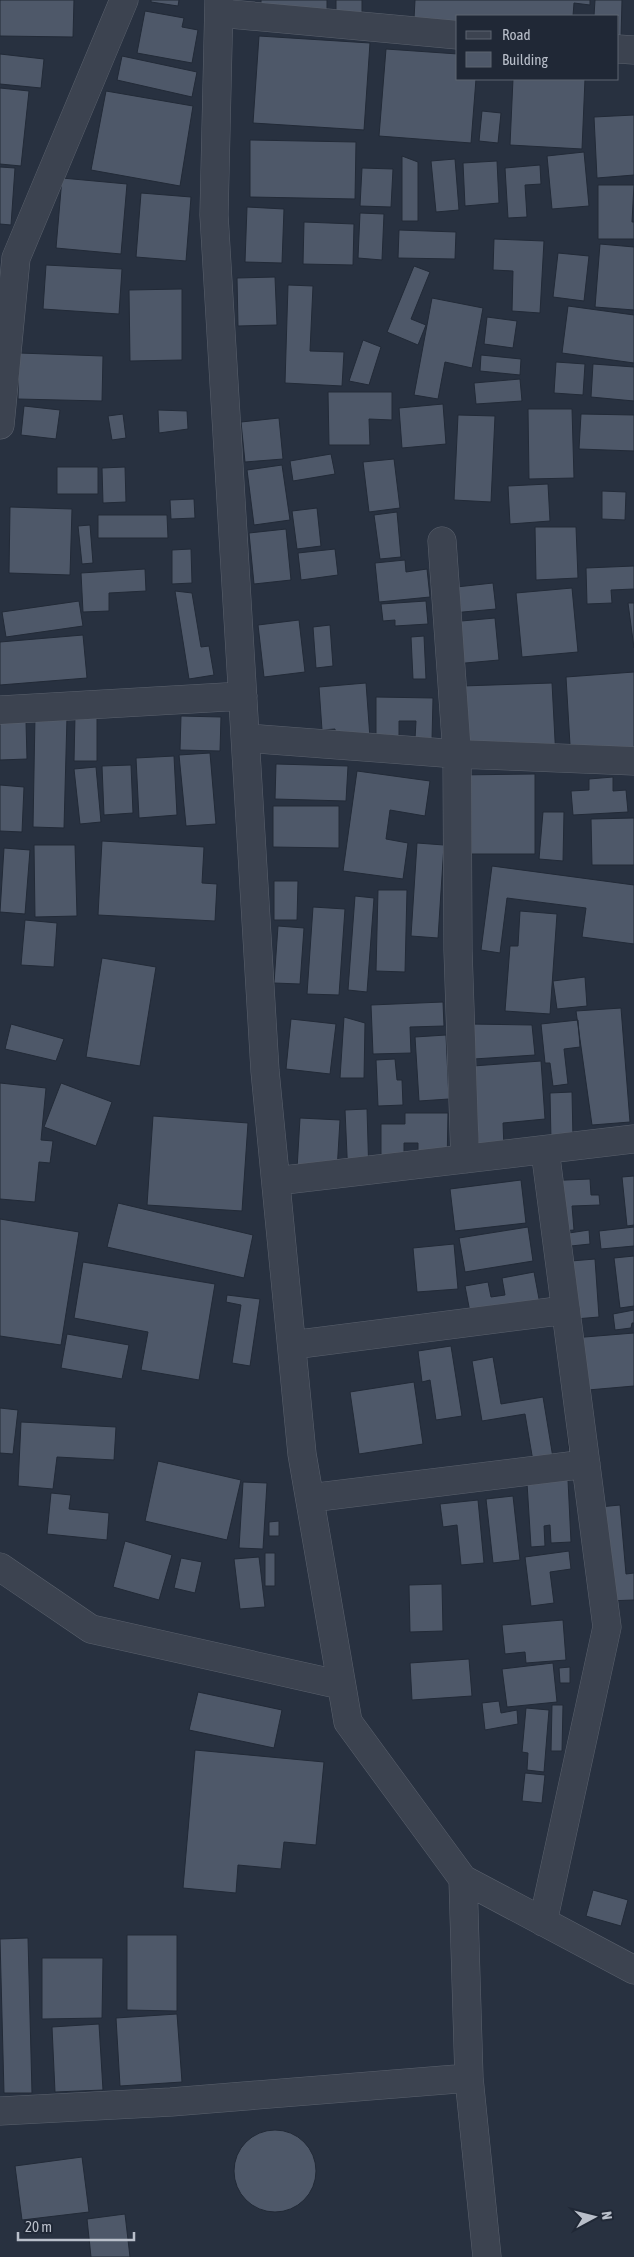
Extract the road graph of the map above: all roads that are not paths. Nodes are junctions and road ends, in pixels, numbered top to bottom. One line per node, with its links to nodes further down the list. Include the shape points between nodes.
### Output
1 (124, 0): 6 (street, via 16,258)
2 (219, 7): 3 (street); 9 (street, via 214,215)
3 (456, 35)
4 (619, 49): 5 (street)
5 (634, 50)
6 (7, 270): 7 (street)
7 (0, 425)
8 (442, 541): 12 (street)
9 (243, 696): 10 (street); 11 (street)
10 (0, 710)
11 (246, 738): 12 (street); 17 (street, via 265,1071)
12 (457, 754): 13 (street); 16 (street, via 458,950)
13 (634, 761)
14 (634, 1139): 15 (street)
15 (545, 1150): 16 (street); 18 (street)
16 (465, 1160): 17 (street)
17 (276, 1182): 19 (street)
18 (566, 1310): 19 (street); 20 (street)
19 (292, 1345): 21 (street, via 302,1454)
20 (586, 1464): 21 (street); 25 (street, via 607,1627)
21 (310, 1498): 23 (street)
22 (0, 1567): 23 (street, via 91,1629)
23 (341, 1685): 24 (street, via 348,1722)
24 (462, 1879): 25 (street); 27 (street)
25 (543, 1922): 26 (street)
26 (634, 1970)
27 (469, 2078): 28 (street, via 171,2102); 29 (street)
28 (0, 2111)
29 (488, 2257)

